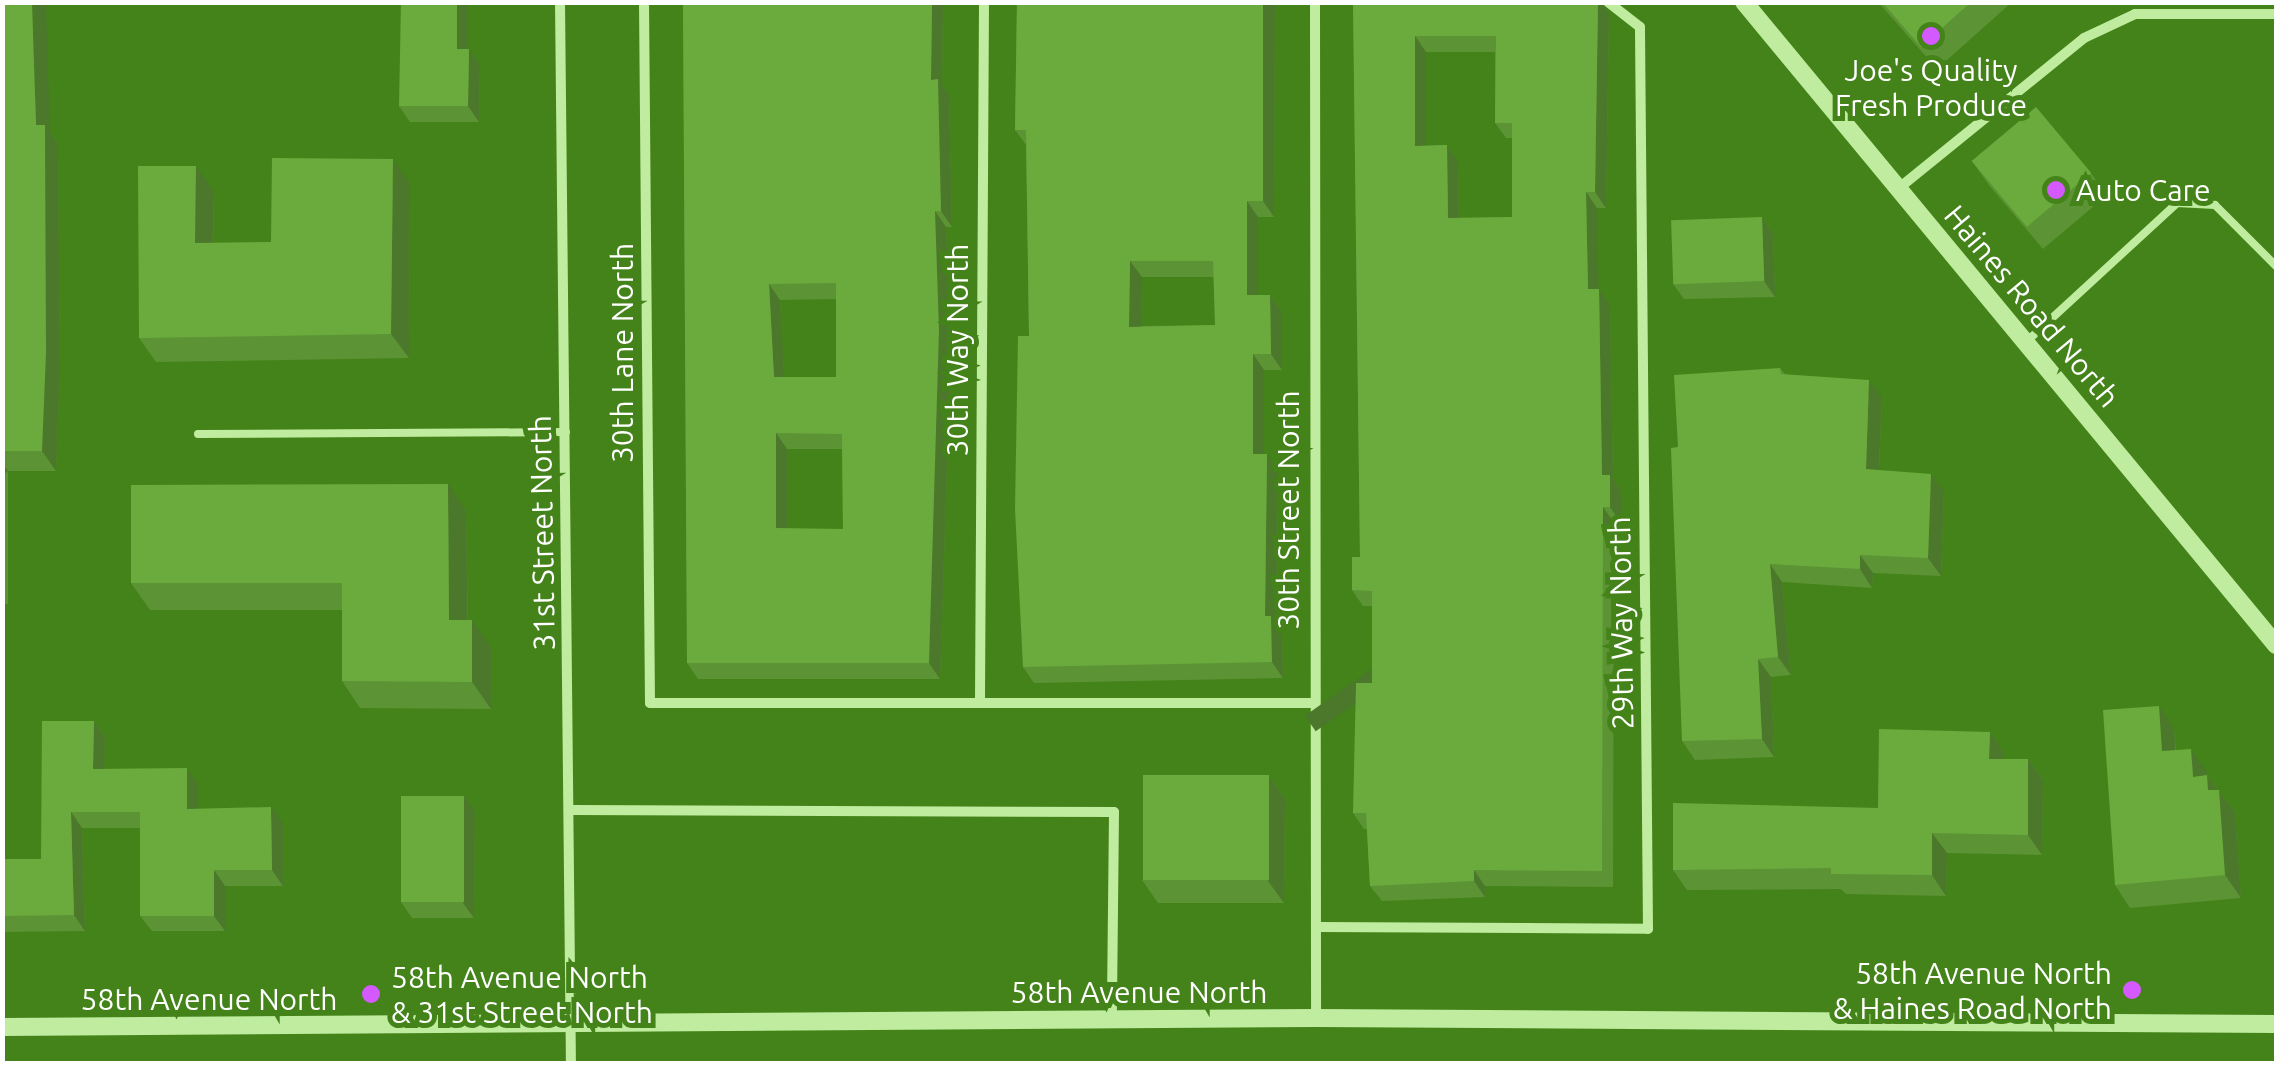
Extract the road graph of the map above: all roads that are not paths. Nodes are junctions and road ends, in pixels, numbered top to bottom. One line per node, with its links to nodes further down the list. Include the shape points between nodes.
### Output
1 (560, 2): 12 (street, 31st Street North)
2 (644, 2): 15 (street, 30th Lane North, via 650,703)
3 (984, 2): 15 (street, 30th Way North)
4 (1315, 2): 16 (street, 30th Street North)
5 (1608, 2): 18 (street, 29th Way North, via 1640,28 1648,929)
6 (1744, 2): 9 (street, Haines Road North)
7 (2135, 8): 8 (street); 9 (street, via 2084,38)
8 (2276, 14)
9 (1899, 188): 11 (street, Haines Road North)
10 (2276, 266): 11 (lane, via 2215,206 2177,203)
11 (2026, 342): 14 (street, Haines Road North)
12 (566, 432): 13 (lane); 17 (street, 31st Street North)
13 (198, 434)
14 (2276, 645)
15 (980, 698): 16 (street)
16 (1312, 703): 18 (street, 30th Street North)
17 (570, 810): 20 (street, via 1114,812); 22 (street, 31st Street North)
18 (1319, 927): 19 (street, 30th Street North)
19 (1316, 1018): 20 (street, 58th Avenue North); 21 (street, 58th Avenue North)
20 (1112, 1020): 22 (street, 58th Avenue North)
21 (2276, 1024)
22 (571, 1026): 23 (street, 58th Avenue North); 24 (street, 31st Street North)
23 (2, 1027)
24 (571, 1064)

